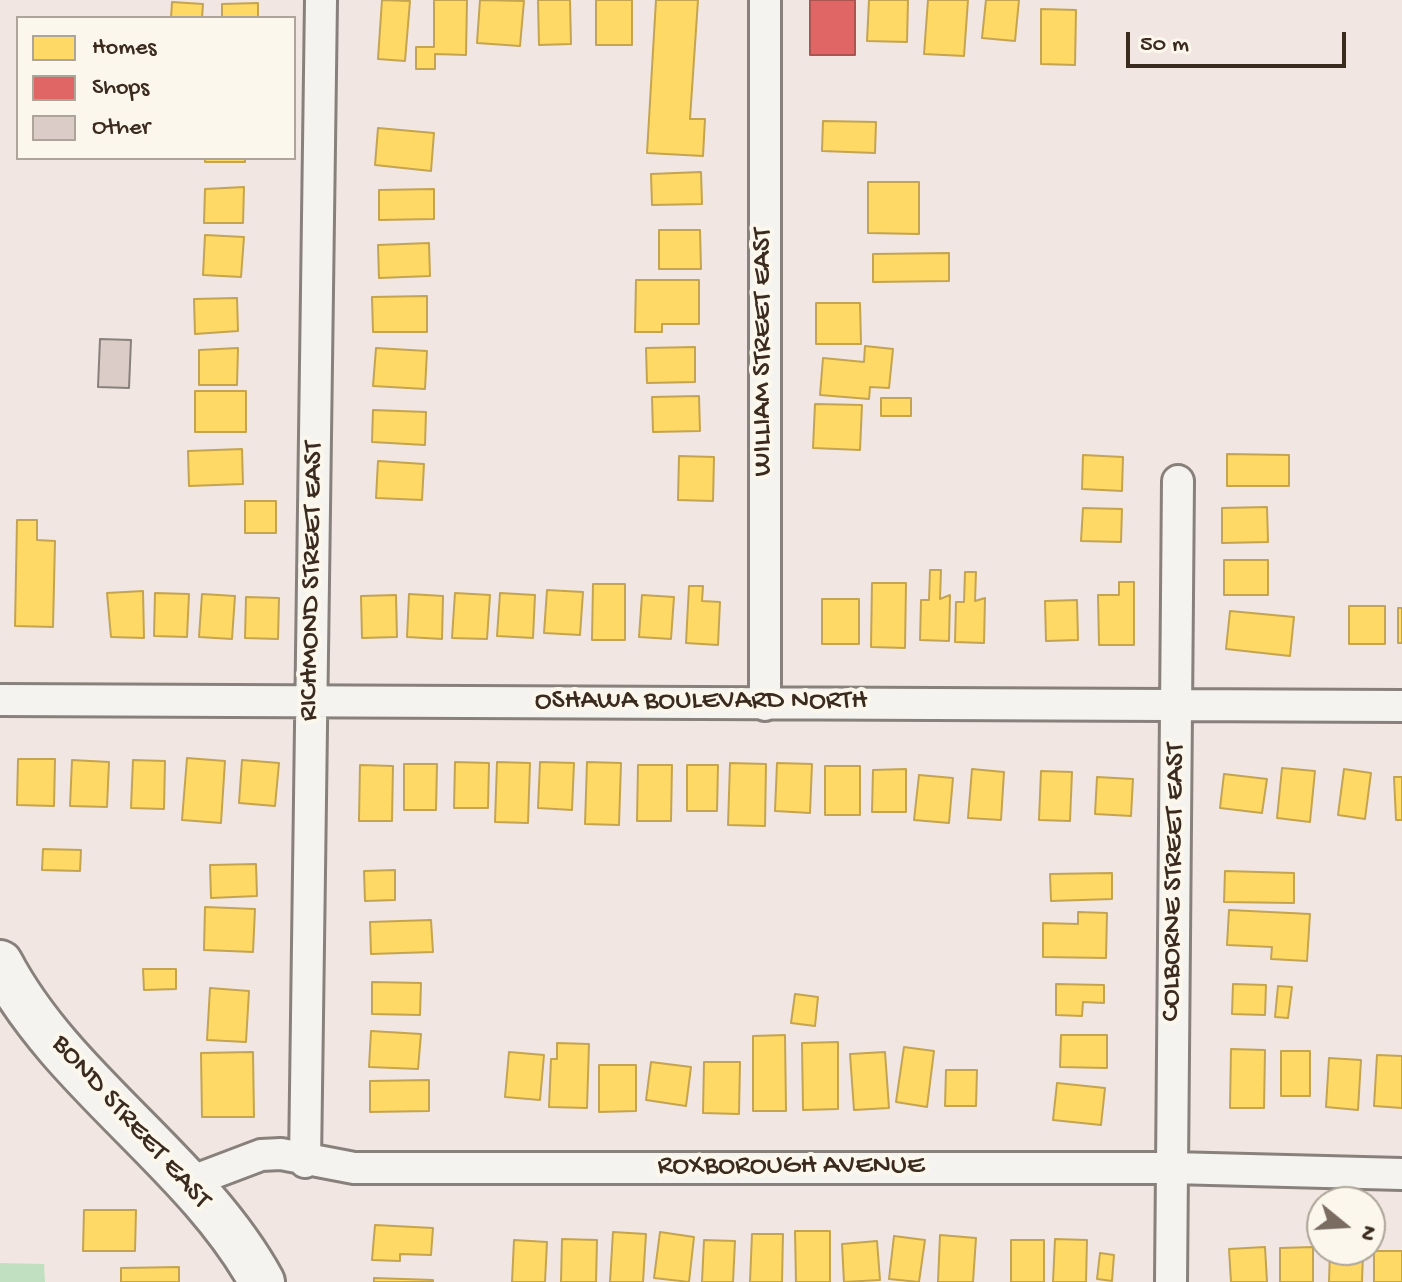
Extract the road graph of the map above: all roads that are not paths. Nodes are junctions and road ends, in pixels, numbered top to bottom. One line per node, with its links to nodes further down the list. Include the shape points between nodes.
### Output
1 (321, 0): 5 (street, RICHMOND STREET EAST)
2 (765, 0): 7 (street, WILLIAM STREET EAST)
3 (1178, 481): 6 (street, COLBORNE STREET EAST)
4 (0, 700): 5 (street, OSHAWA BOULEVARD NORTH)
5 (311, 701): 7 (street, OSHAWA BOULEVARD NORTH); 10 (street, RICHMOND STREET EAST)
6 (1177, 704): 7 (street, OSHAWA BOULEVARD NORTH); 8 (street, OSHAWA BOULEVARD NORTH); 11 (street, COLBORNE STREET EAST)
7 (765, 705)
8 (1402, 706)
9 (0, 963): 13 (main road, BOND STREET EAST, via 36,1017)
10 (305, 1162): 11 (street, ROXBOROUGH AVENUE, via 354,1168); 13 (street, ROXBOROUGH AVENUE, via 281,1154 261,1155)
11 (1173, 1168): 12 (street, ROXBOROUGH AVENUE); 15 (street, COLBORNE STREET EAST)
12 (1402, 1174)
13 (187, 1183): 14 (main road, BOND STREET EAST)
14 (262, 1282)
15 (1171, 1282)

